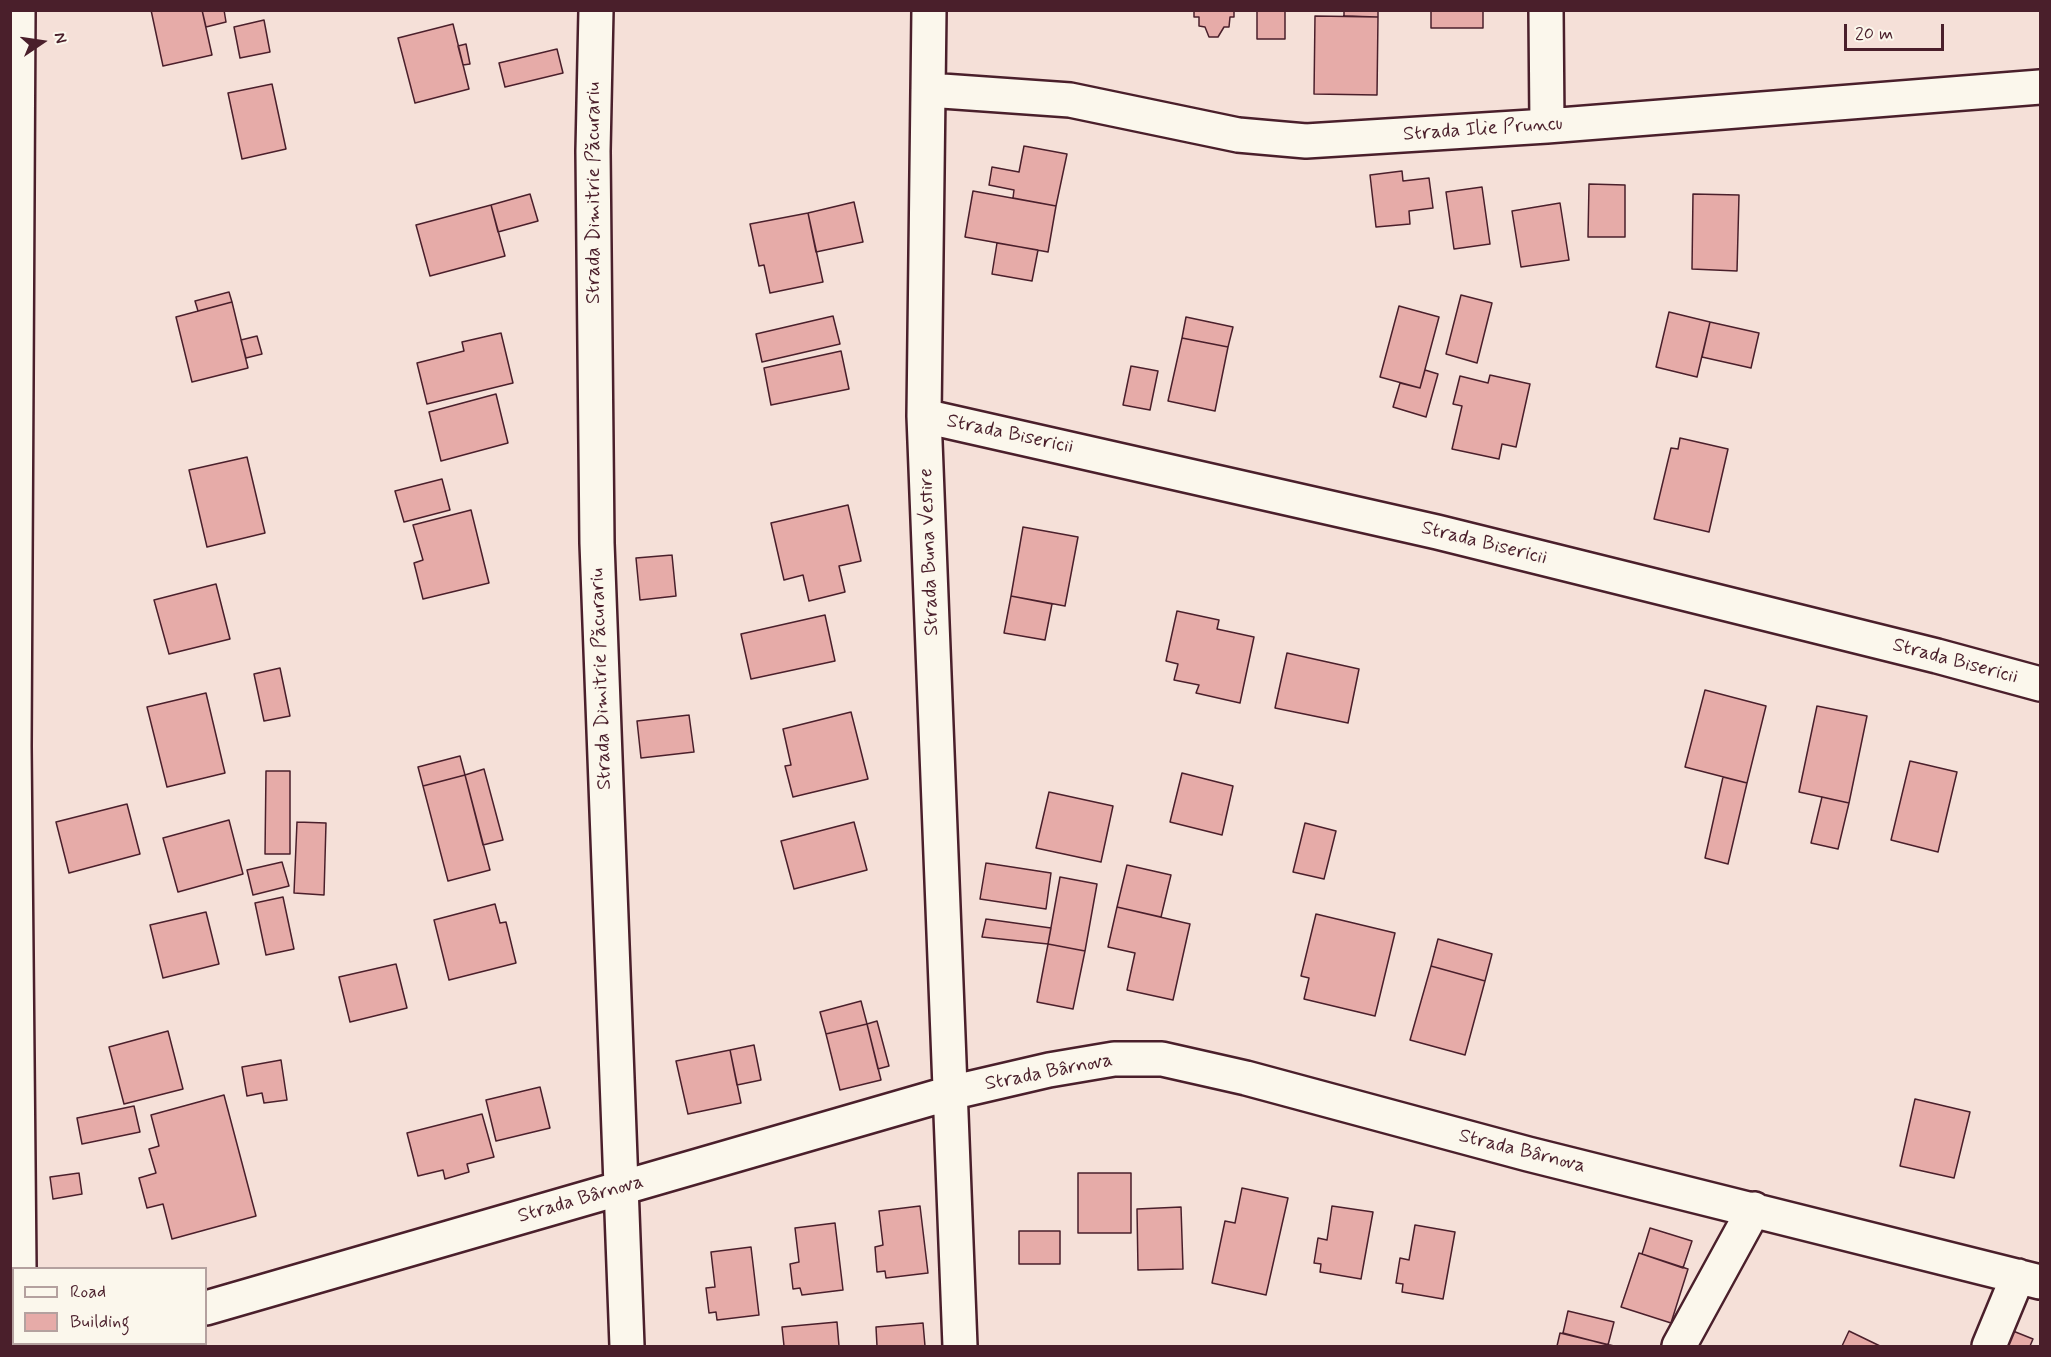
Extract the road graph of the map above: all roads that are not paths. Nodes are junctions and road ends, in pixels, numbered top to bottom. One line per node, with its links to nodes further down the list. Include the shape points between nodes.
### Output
1 (18, 10): 13 (street, via 14,746)
2 (596, 10): 11 (street, Strada Dimitrie Păcurariu, via 593,151 597,543)
3 (929, 10): 6 (street, Strada Buna Vestire)
4 (1546, 10): 7 (street)
5 (2040, 87): 7 (street, Strada Ilie Pruncu)
6 (928, 90): 7 (street, Strada Ilie Pruncu, via 1070,100 1273,140); 8 (street, Strada Buna Vestire)
7 (1547, 126)
8 (924, 416): 9 (street, Strada Bisericii, via 1437,532); 10 (street, Strada Buna Vestire)
9 (2040, 684)
10 (950, 1093): 11 (street, Strada Bârnova); 12 (street, Strada Bârnova, via 1113,1059 1162,1059); 17 (street, Strada Buna Vestire)
11 (621, 1188): 15 (street, Strada Bârnova); 16 (street, Strada Dimitrie Păcurariu)
12 (1754, 1209): 14 (street, Strada Bârnova); 18 (street)
13 (19, 1267)
14 (2029, 1279): 19 (street)
15 (207, 1308)
16 (627, 1347)
17 (960, 1347)
18 (1679, 1347)
19 (1989, 1347)

